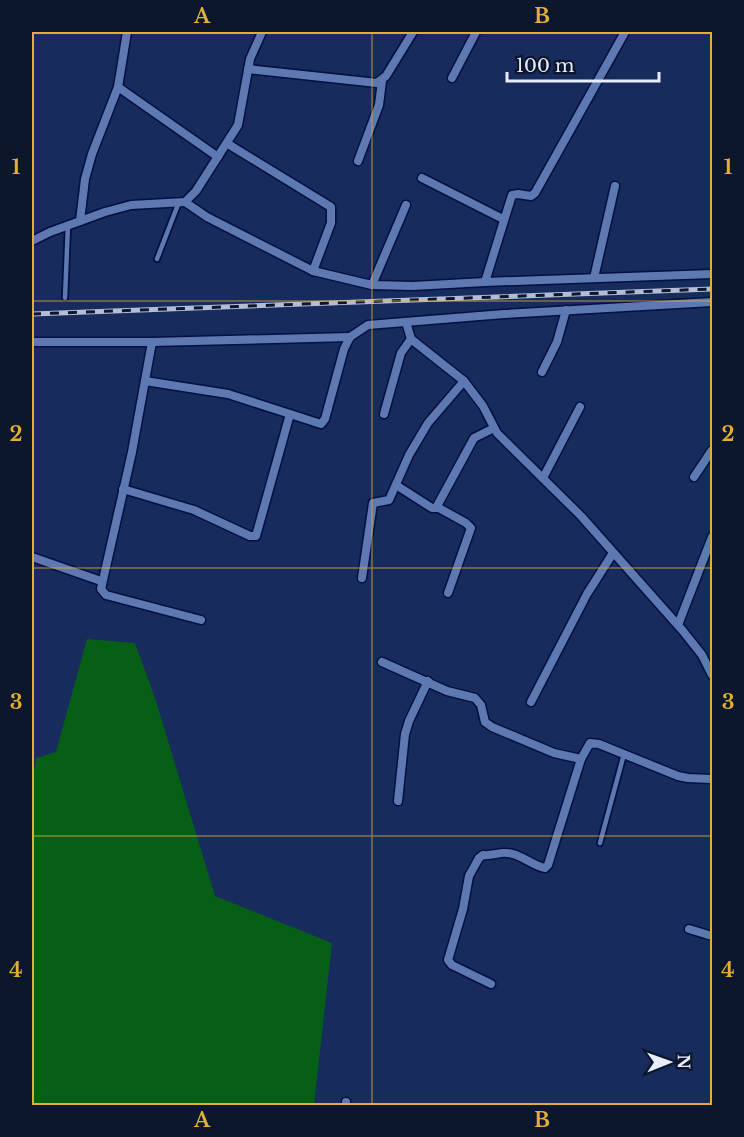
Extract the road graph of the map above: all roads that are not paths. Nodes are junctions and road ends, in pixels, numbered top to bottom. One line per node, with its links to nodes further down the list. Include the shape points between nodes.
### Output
1 (127, 32): 9 (street)
2 (262, 32): 6 (street)
3 (413, 32): 8 (street)
4 (476, 32): 7 (street)
5 (625, 32): 17 (street, via 535,193 512,195)
6 (248, 69): 8 (street, via 370,84); 10 (street, via 238,125)
7 (452, 78)
8 (382, 81): 12 (street, via 379,105)
9 (118, 87): 11 (street); 18 (street, via 92,154)
10 (228, 144): 11 (street); 22 (street, via 331,207 331,224)
11 (218, 157): 15 (street, via 196,191)
12 (358, 161)
13 (422, 178): 17 (street)
14 (615, 186): 24 (street)
15 (182, 202): 18 (street, via 130,205); 21 (lane); 22 (street)
16 (406, 205): 26 (street)
17 (503, 219): 25 (street)
18 (80, 221): 19 (street)
19 (68, 225): 20 (street); 27 (lane)
20 (32, 241)
21 (157, 259)
22 (313, 271): 26 (street)
23 (712, 273): 24 (street)
24 (594, 278): 25 (street)
25 (485, 282): 26 (street)
26 (372, 285)
27 (65, 298)
28 (712, 302): 29 (street)
29 (566, 310): 30 (street); 35 (street, via 558,342)
30 (406, 322): 31 (street, via 368,325); 32 (street)
31 (351, 337): 34 (street); 39 (street, via 344,349 324,422 318,424)
32 (411, 339): 37 (street); 40 (street, via 401,353)
33 (32, 342): 34 (street)
34 (152, 342): 36 (street)
35 (542, 372)
36 (145, 381): 39 (street, via 228,394); 46 (street)
37 (464, 381): 41 (street); 45 (street, via 428,423)
38 (580, 407): 44 (street)
39 (290, 414): 46 (street, via 255,537 194,510)
40 (384, 414)
41 (494, 428): 44 (street); 47 (street, via 474,438)
42 (712, 450): 43 (street)
43 (694, 477)
44 (543, 478): 49 (street)
45 (396, 485): 47 (street, via 432,508); 51 (street, via 388,501 373,503)
46 (123, 489): 52 (street)
47 (437, 507): 53 (street, via 471,528)
48 (712, 537): 55 (street)
49 (613, 553): 55 (street); 59 (street, via 582,603)
50 (32, 557): 52 (street)
51 (362, 578)
52 (101, 581): 54 (street, via 101,591 106,595)
53 (448, 593)
54 (201, 620)
55 (678, 625): 57 (street)
56 (382, 662): 58 (street)
57 (712, 675)
58 (428, 681): 61 (street, via 475,698 482,705 489,726 554,753); 63 (street, via 405,734)
59 (531, 702)
60 (624, 754): 61 (street, via 592,742); 62 (street, via 678,776); 64 (lane)
61 (581, 759): 67 (street, via 548,865 538,867 508,852 483,855 469,876 448,960)
62 (712, 779)
63 (398, 801)
64 (600, 843)
65 (689, 929): 66 (street)
66 (712, 936)
67 (491, 984)

